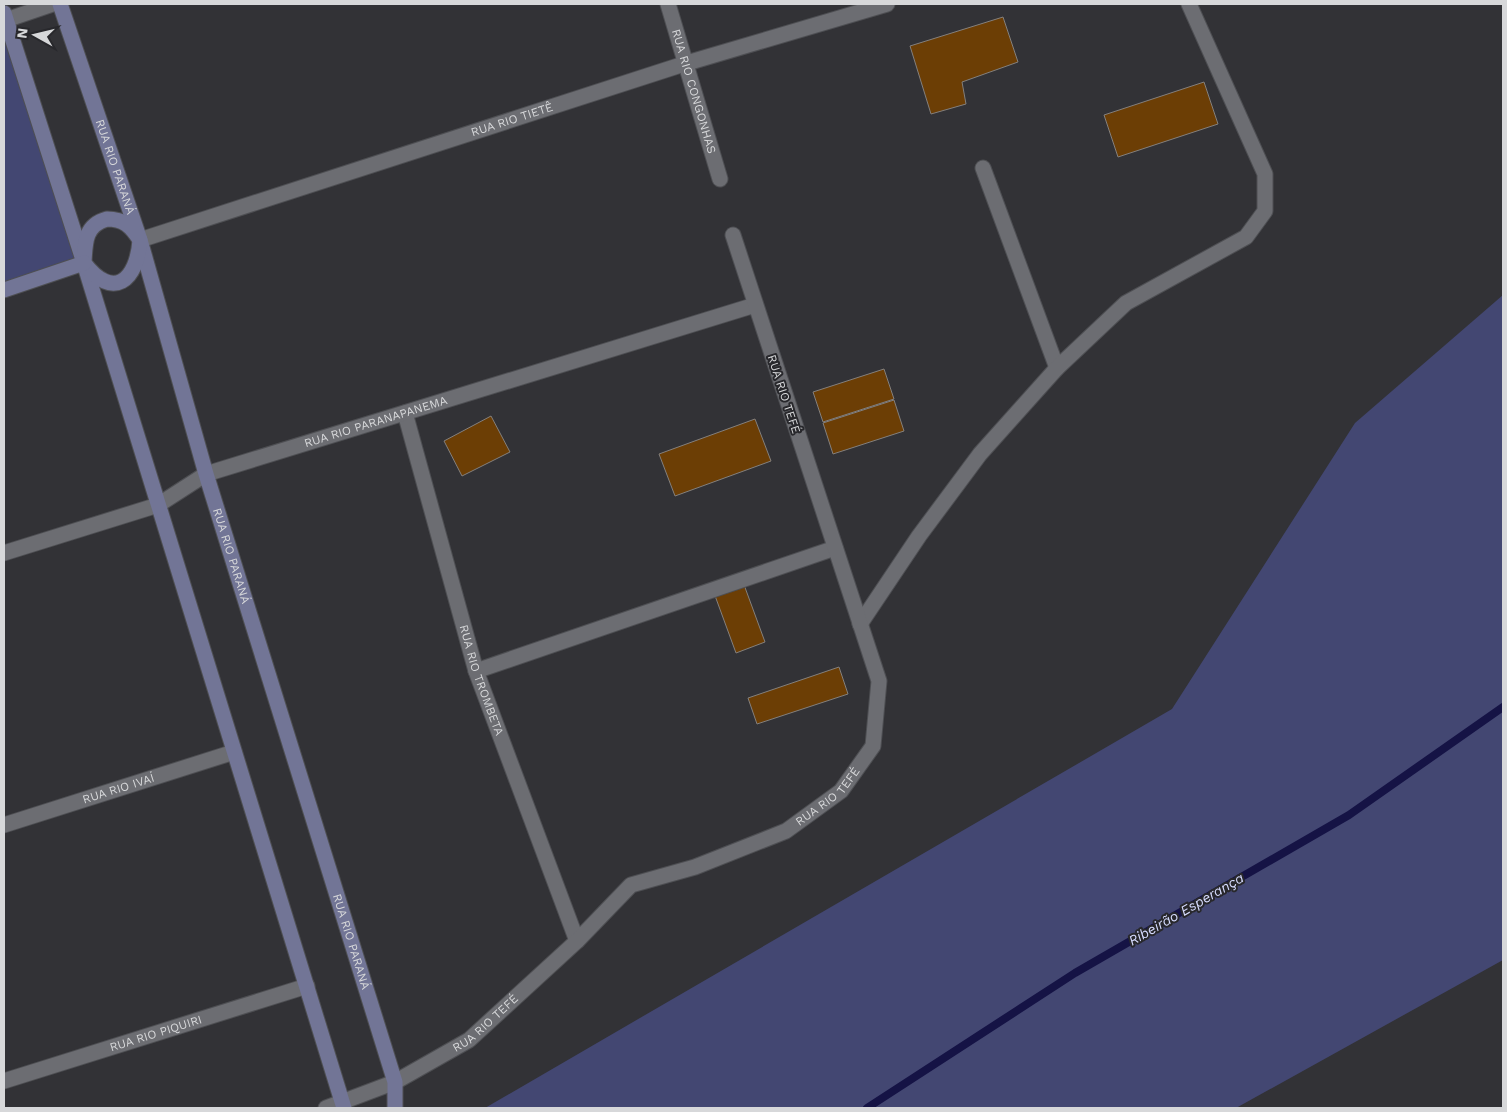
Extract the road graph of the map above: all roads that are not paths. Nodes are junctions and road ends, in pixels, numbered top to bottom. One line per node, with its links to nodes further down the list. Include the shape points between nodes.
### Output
1 (53, 4): 6 (street)
2 (60, 4): 11 (street, RUA RIO PARANÁ)
3 (668, 4): 7 (street, RUA RIO CONGONHAS)
4 (887, 4): 7 (street, RUA RIO TIETÊ)
5 (1189, 4): 15 (street, via 1265,174 1265,211 1246,238 1126,303)
6 (5, 16): 12 (street)
7 (687, 63): 9 (street, RUA RIO CONGONHAS); 11 (street, RUA RIO TIETÊ)
8 (984, 168): 15 (street)
9 (720, 179)
10 (732, 235): 14 (street, RUA RIO TEFÉ)
11 (140, 240): 12 (street, via 134,268 116,284 103,282); 12 (street, via 133,229 118,219 98,222 90,227 85,240); 17 (street, RUA RIO PARANÁ)
12 (84, 263): 13 (street); 18 (street)
13 (4, 290)
14 (755, 305): 16 (street, RUA RIO PARANAPANEMA); 19 (street, RUA RIO TEFÉ)
15 (1057, 368): 21 (street, via 980,454 919,536)
16 (405, 413): 17 (street, RUA RIO PARANAPANEMA); 22 (street, RUA RIO TROMBETA)
17 (206, 474): 18 (street, RUA RIO PARANAPANEMA); 28 (street, RUA RIO PARANÁ)
18 (158, 506): 20 (street, RUA RIO PARANAPANEMA); 23 (street)
19 (835, 548): 21 (street, RUA RIO TEFÉ); 22 (street)
20 (4, 553)
21 (860, 624): 25 (street, RUA RIO TEFÉ, via 878,681 873,746 841,792 786,831 695,867 631,885)
22 (476, 671): 25 (street, RUA RIO TROMBETA)
23 (234, 752): 24 (street, RUA RIO IVAÍ); 26 (street)
24 (4, 825)
25 (576, 941): 28 (street, RUA RIO TEFÉ, via 469,1040)
26 (307, 986): 27 (street, RUA RIO PIQUIRI); 29 (street)
27 (4, 1081)
28 (395, 1082): 29 (street, RUA RIO TEFÉ); 31 (street, RUA RIO PARANÁ)
29 (344, 1105): 30 (street, RUA RIO TEFÉ)
30 (326, 1108)
31 (395, 1108)

